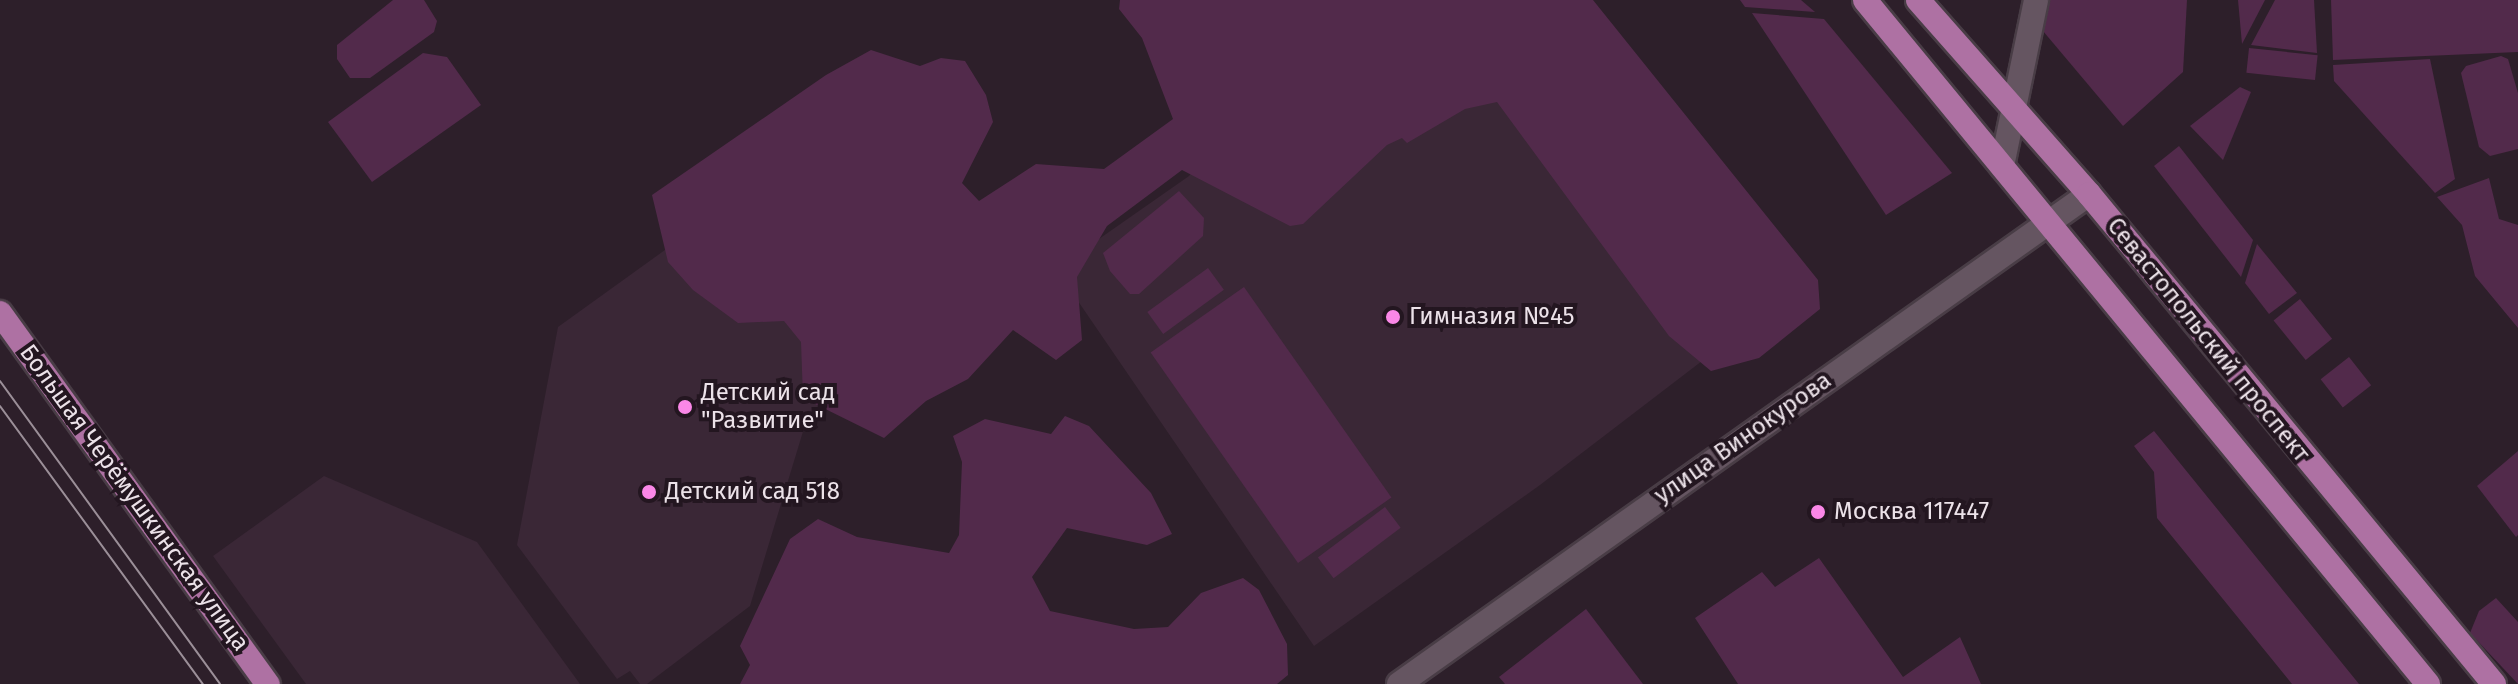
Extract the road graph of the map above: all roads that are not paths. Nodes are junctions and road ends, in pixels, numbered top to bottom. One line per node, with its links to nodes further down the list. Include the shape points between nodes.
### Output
1 (1865, 0): 5 (main road, Севастопольский проспект)
2 (1918, 0): 4 (main road, Севастопольский проспект)
3 (2036, 0): 4 (street)
4 (2010, 110): 5 (street); 6 (main road, Севастопольский проспект)
5 (2002, 166): 7 (main road, Севастопольский проспект)
6 (2089, 194): 7 (street, улица Винокурова); 12 (main road, Севастопольский проспект)
7 (2050, 220): 10 (street, улица Винокурова); 11 (main road, Севастопольский проспект)
8 (0, 313): 9 (main road, Большая Черёмушкинская улица)
9 (268, 684)
10 (1399, 684)
11 (2428, 684)
12 (2494, 684)

